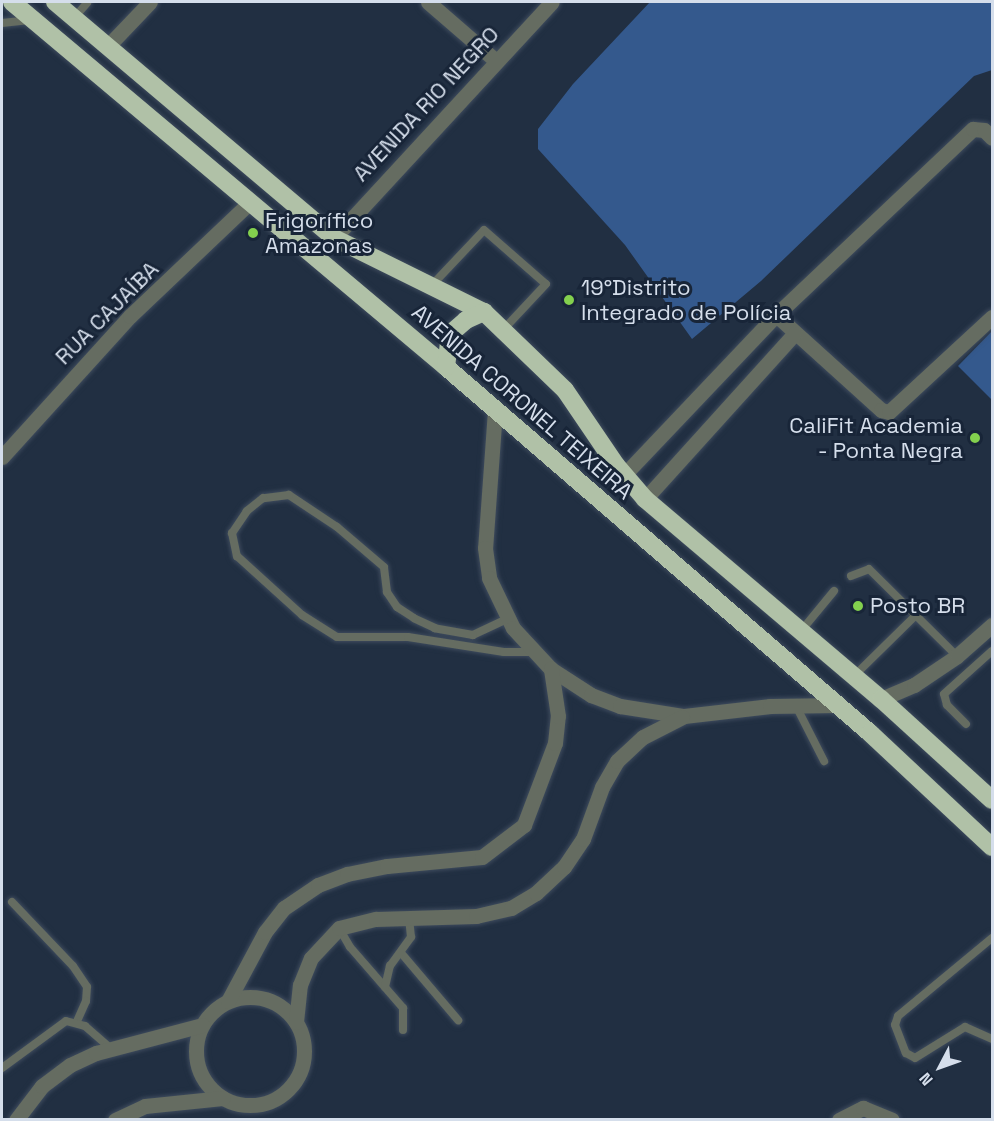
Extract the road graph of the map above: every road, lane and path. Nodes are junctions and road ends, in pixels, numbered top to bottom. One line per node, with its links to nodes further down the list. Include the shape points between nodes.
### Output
1 (12, 2): 8 (highway, AVENIDA CORONEL TEIXEIRA)
2 (55, 2): 7 (highway, AVENIDA CORONEL TEIXEIRA)
3 (150, 2): 10 (street)
4 (428, 2): 11 (street)
5 (552, 2): 11 (street, AVENIDA RIO NEGRO)
6 (87, 3): 7 (lane)
7 (74, 18): 10 (highway, AVENIDA CORONEL TEIXEIRA)
8 (33, 19): 9 (lane); 13 (highway, AVENIDA CORONEL TEIXEIRA)
9 (2, 23)
10 (107, 47): 14 (highway, AVENIDA CORONEL TEIXEIRA)
11 (495, 61): 14 (street, AVENIDA RIO NEGRO)
12 (993, 138): 17 (street, via 984,130 973,129)
13 (249, 203): 21 (highway, AVENIDA CORONEL TEIXEIRA); 23 (street, RUA CAJAÍBA, via 130,316)
14 (334, 238): 15 (highway, AVENIDA CORONEL TEIXEIRA)
15 (433, 284): 16 (highway, AVENIDA CORONEL TEIXEIRA); 19 (lane, via 484,230 546,284)
16 (484, 312): 19 (highway, AVENIDA CORONEL TEIXEIRA); 21 (highway, via 466,320 450,334)
17 (776, 315): 20 (street); 24 (street)
18 (993, 316): 20 (street, via 889,412 881,410)
19 (503, 330): 24 (highway, AVENIDA CORONEL TEIXEIRA, via 565,390)
20 (794, 334): 25 (street)
21 (446, 367): 22 (highway, AVENIDA CORONEL TEIXEIRA)
22 (495, 410): 29 (street, via 484,548 489,578); 38 (highway, AVENIDA CORONEL TEIXEIRA)
23 (2, 457)
24 (624, 474): 25 (highway, AVENIDA CORONEL TEIXEIRA)
25 (645, 499): 31 (highway, AVENIDA CORONEL TEIXEIRA)
26 (851, 576): 28 (lane, via 869,569)
27 (834, 591): 31 (lane)
28 (916, 615): 34 (lane); 36 (lane)
29 (507, 619): 33 (street); 33 (lane, via 473,635 435,628 414,618 397,607 387,592 384,567 337,526 290,495 263,498 247,510 232,533 237,556 302,615 337,637 408,637 504,652)
30 (993, 625): 34 (street)
31 (801, 631): 36 (highway, AVENIDA CORONEL TEIXEIRA)
32 (993, 651): 41 (lane, via 944,694 947,705)
33 (532, 652): 35 (street)
34 (957, 656): 37 (street, via 914,685)
35 (550, 669): 40 (street, via 591,695 620,706); 51 (street, via 558,716 555,743 525,825 482,857 387,866 318,885 284,908 265,932)
36 (854, 676): 37 (highway, AVENIDA CORONEL TEIXEIRA)
37 (881, 699): 43 (highway, AVENIDA CORONEL TEIXEIRA)
38 (838, 705): 39 (street); 44 (highway, AVENIDA CORONEL TEIXEIRA)
39 (796, 706): 40 (street); 42 (lane)
40 (684, 716): 46 (street, via 643,737 617,761 602,787 583,839 564,867 536,893 511,908 476,916)
41 (966, 724)
42 (824, 762)
43 (993, 800)
44 (993, 847)
45 (12, 902): 53 (lane, via 73,966 87,987)
46 (409, 918): 47 (street, via 352,922); 49 (lane, via 411,937)
47 (339, 927): 50 (lane, via 350,947); 54 (street, via 311,958 300,985)
48 (993, 938): 57 (lane, via 898,1016 895,1025 906,1053 915,1058 965,1028)
49 (402, 954): 50 (lane, via 390,966); 52 (lane)
50 (385, 987): 56 (lane, via 403,1008)
51 (228, 1001): 54 (street, via 243,997 269,1000); 55 (street)
52 (458, 1020)
53 (77, 1021): 58 (lane); 59 (lane, via 56,1026)
54 (296, 1023): 60 (street, via 304,1053 294,1083 283,1094 254,1105)
55 (202, 1025): 58 (street); 60 (street, via 196,1061 210,1087)
56 (403, 1030)
57 (993, 1039)
58 (111, 1049): 62 (street, via 70,1065 42,1086)
59 (2, 1068)
60 (223, 1098): 63 (street, via 145,1106)
61 (885, 1118): 64 (street, via 863,1108)
62 (16, 1119)
63 (115, 1119)
64 (839, 1119)

